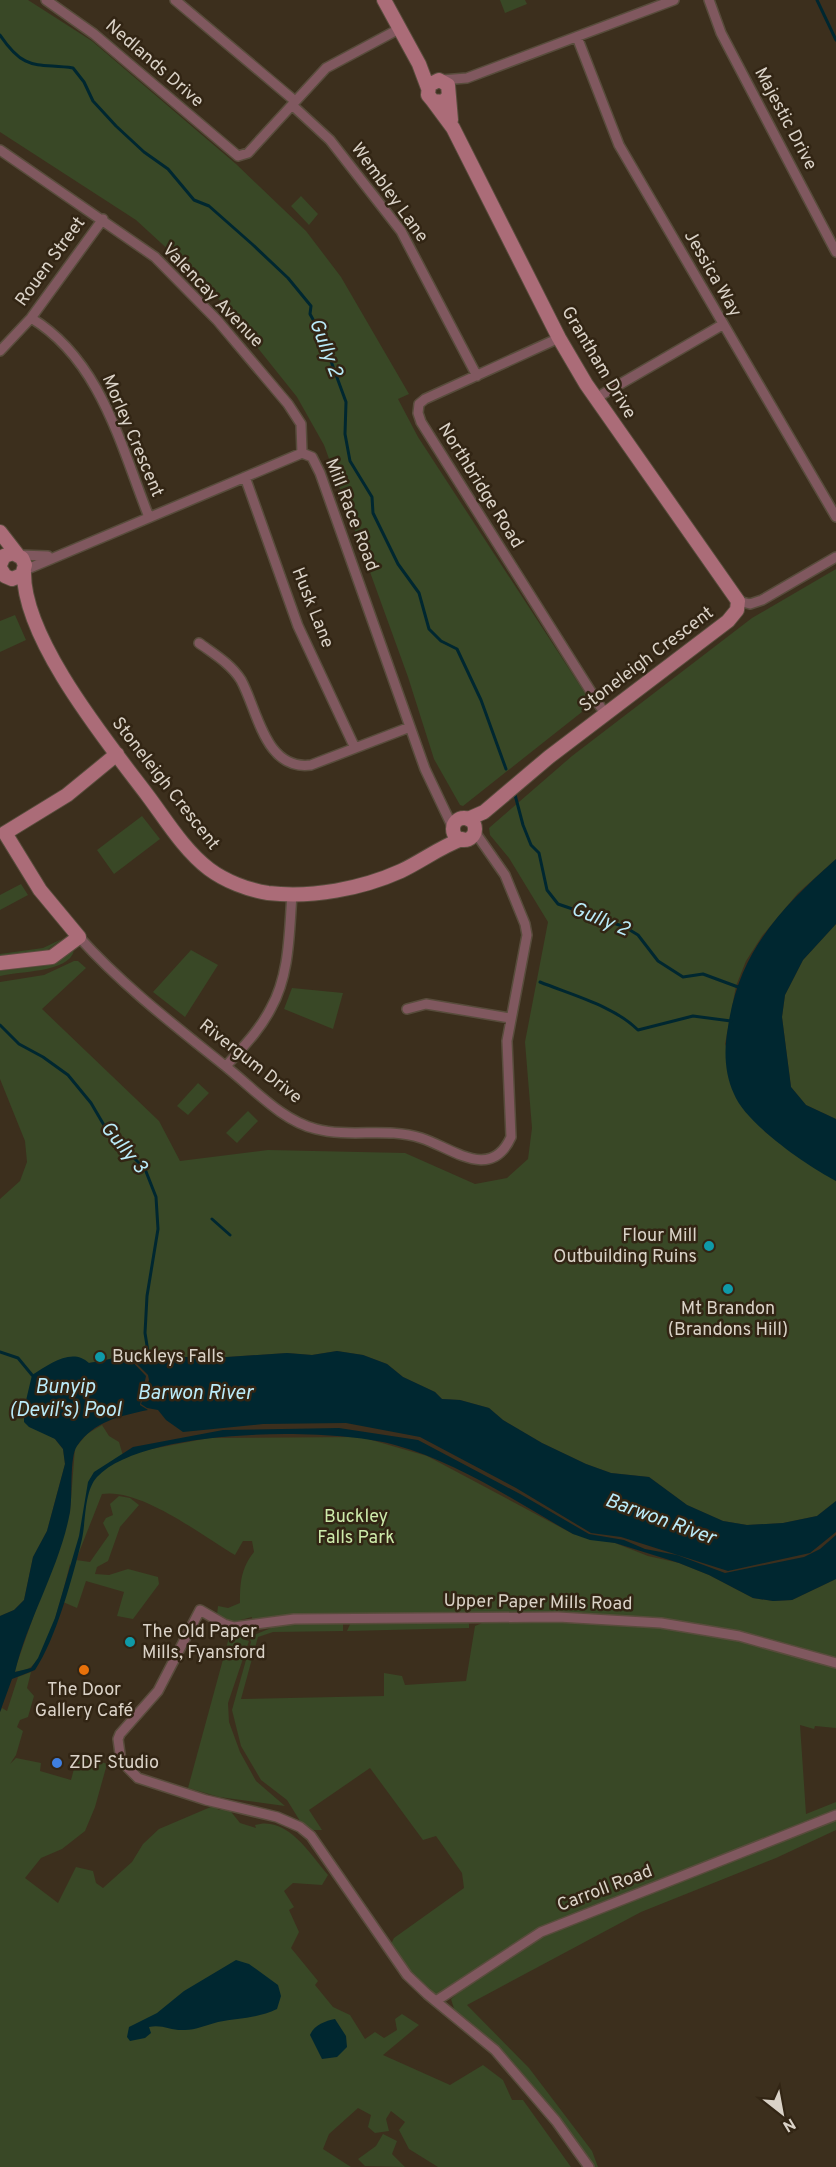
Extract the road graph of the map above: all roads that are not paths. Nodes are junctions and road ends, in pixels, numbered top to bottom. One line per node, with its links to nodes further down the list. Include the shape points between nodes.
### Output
1 (46, 0): 12 (street, Nedlands Drive, via 94,34 238,156 248,153)
2 (175, 0): 12 (street, Wembley Lane)
3 (384, 0): 6 (street, Grantham Drive)
4 (674, 0): 7 (street)
5 (709, 0): 16 (street, Majestic Drive, via 721,33)
6 (399, 28): 9 (street, Grantham Drive, via 419,64); 12 (street, via 333,62)
7 (578, 37): 8 (street); 18 (street, Jessica Way, via 619,145)
8 (467, 78): 9 (street); 10 (street)
9 (436, 83): 10 (street, Grantham Drive, via 448,85); 11 (street, Grantham Drive, via 428,95)
10 (449, 96): 11 (street, via 443,102); 13 (street, Grantham Drive)
11 (433, 101): 13 (street, Grantham Drive)
12 (293, 103): 21 (street, Wembley Lane, via 337,148 401,231)
13 (453, 128): 19 (street, Grantham Drive)
14 (0, 150): 15 (street, Valencay Avenue)
15 (103, 219): 17 (street, Rouen Street); 23 (street, Valencay Avenue, via 177,277 288,404 301,424)
16 (836, 252)
17 (31, 318): 20 (street, Rouen Street); 25 (street, Morley Crescent, via 81,363 101,396)
18 (722, 325): 22 (street); 26 (street, Jessica Way)
19 (559, 338): 21 (street, Northbridge Road); 22 (street, Grantham Drive)
20 (0, 351)
21 (477, 376): 37 (street, Northbridge Road, via 425,399 419,404 421,422)
22 (596, 398): 34 (street, Grantham Drive)
23 (302, 453): 24 (street, Mill Race Road); 38 (street, Mill Race Road, via 312,457 318,467)
24 (245, 477): 25 (street, Mill Race Road); 39 (street, Husk Lane, via 298,626)
25 (148, 518): 29 (street, Mill Race Road)
26 (836, 518)
27 (0, 532): 30 (street, Stoneleigh Crescent)
28 (0, 544): 32 (street)
29 (56, 554): 30 (street); 33 (street)
30 (18, 555): 32 (street, via 8,554); 33 (street, Stoneleigh Crescent, via 24,561)
31 (836, 556): 34 (street, Stoneleigh Crescent, via 762,600 750,604)
32 (2, 569): 33 (street, via 17,578); 35 (street, Stoneleigh Crescent)
33 (25, 571): 35 (street, Stoneleigh Crescent)
34 (738, 601): 37 (street, Stoneleigh Crescent, via 737,610 728,621)
35 (28, 602): 40 (street, Stoneleigh Crescent, via 68,685)
36 (199, 643): 39 (street, via 241,680 279,759 299,767)
37 (604, 714): 42 (street, Stoneleigh Crescent)
38 (410, 727): 39 (street); 42 (street, Mill Race Road, via 424,769 446,808)
39 (356, 748)
40 (117, 754): 41 (street, via 67,795); 43 (street, Stoneleigh Crescent, via 179,838 209,869 234,884 265,893)
41 (3, 829): 44 (street, Rivergum Drive, via 40,890)
42 (465, 829): 43 (street, Stoneleigh Crescent, via 438,850 370,883); 47 (street, Rivergum Drive, via 505,875 525,924 524,958)
43 (292, 895): 48 (street, via 286,967 276,998 261,1024)
44 (79, 938): 45 (street, via 52,957); 48 (street, Rivergum Drive, via 118,977)
45 (0, 963)
46 (407, 1008): 47 (street, via 426,1004)
47 (510, 1018): 48 (street, Rivergum Drive, via 507,1057 511,1137 505,1150 484,1160 465,1157 404,1134 317,1130 302,1124)
48 (226, 1066)
49 (836, 1663): 51 (street, Upper Paper Mills Road, via 739,1636 661,1623 558,1617 306,1619 234,1627 200,1610 158,1691 120,1734 122,1761 138,1778 206,1800 245,1807 300,1827 323,1851 389,1952)
50 (836, 1815): 51 (street, Carroll Road, via 541,1932)
51 (436, 2001): 52 (street, via 495,2050)
52 (589, 2167)

